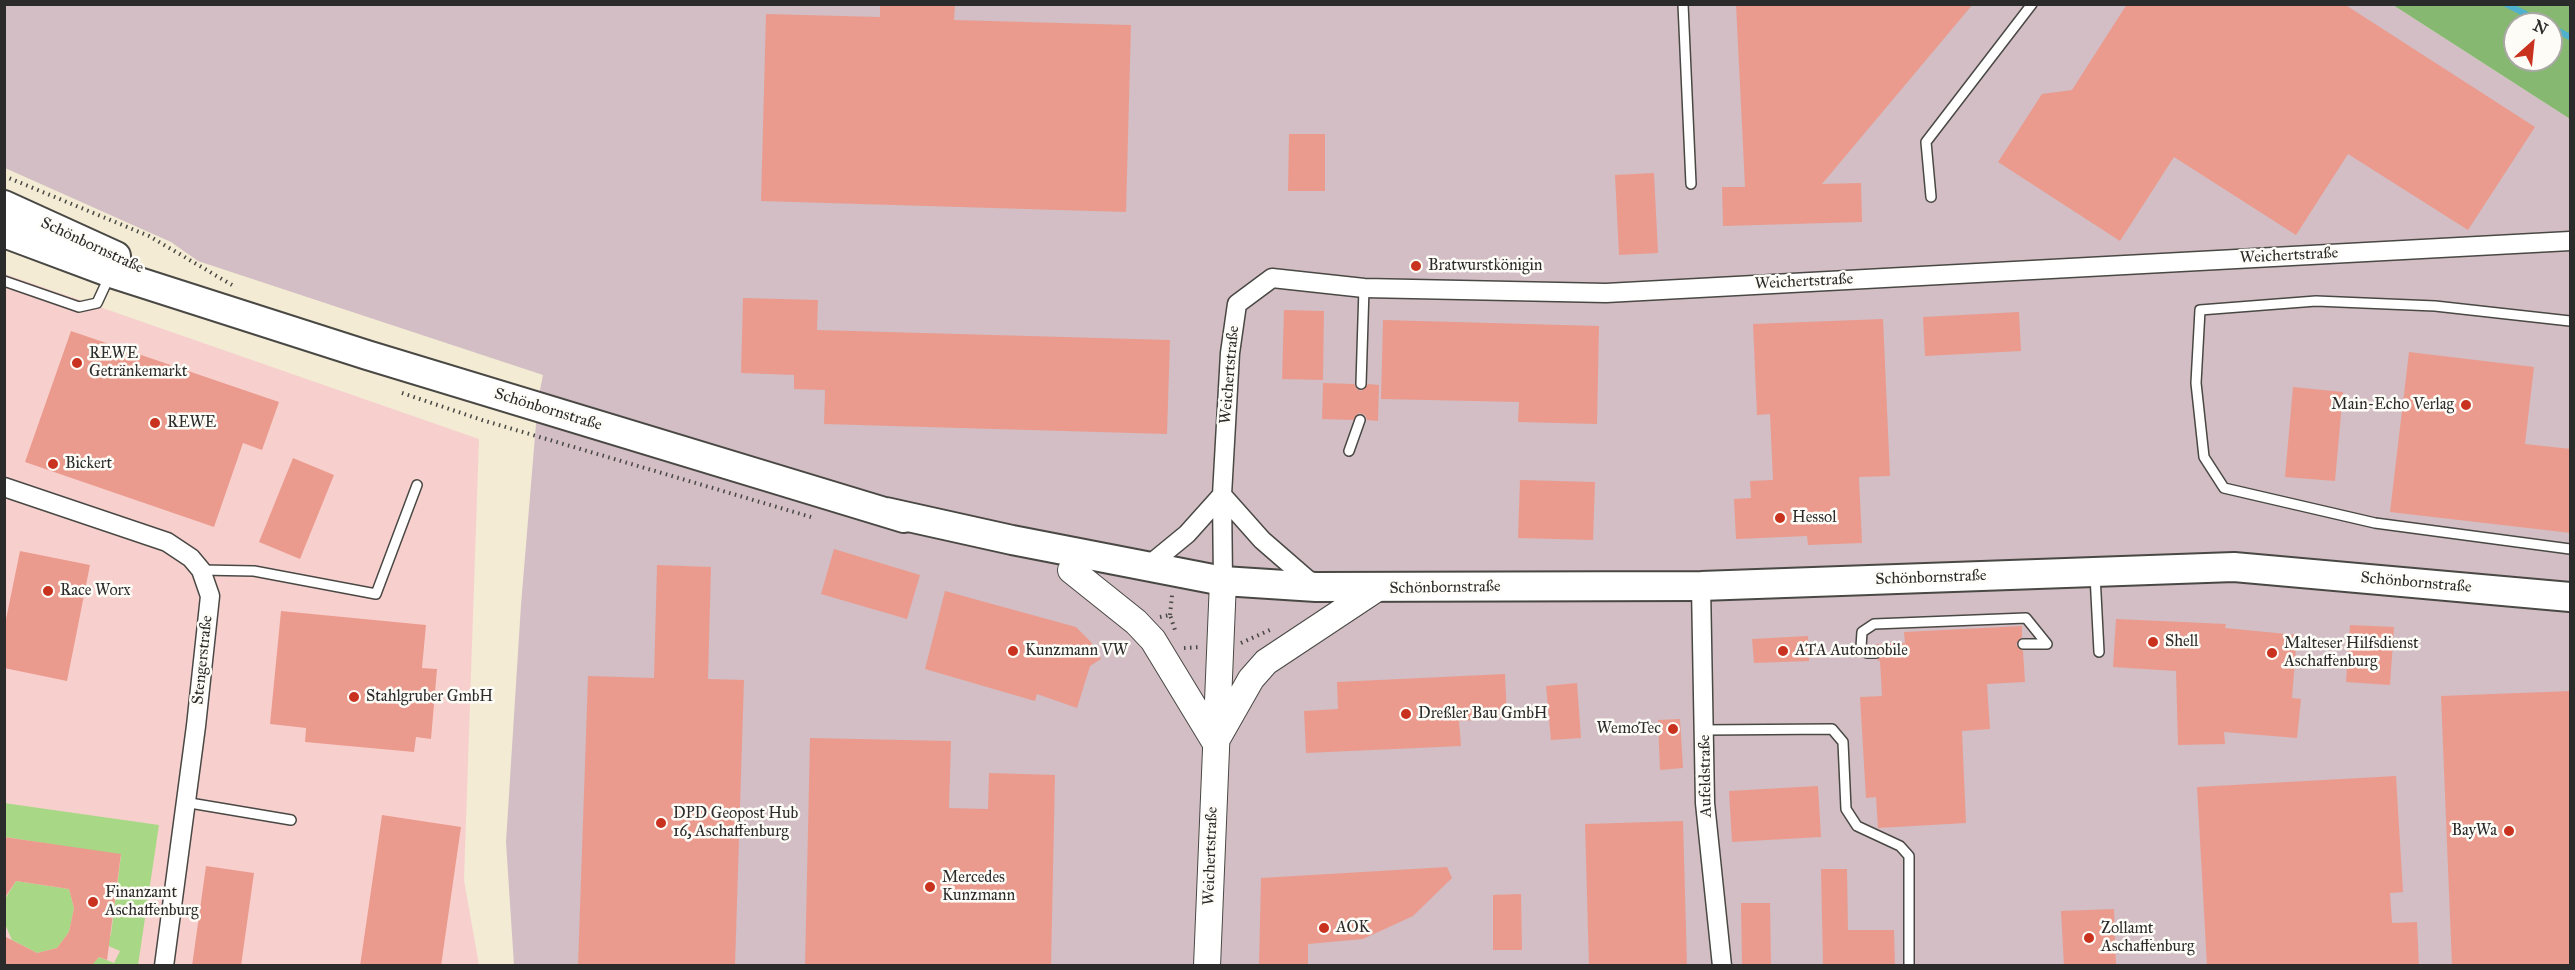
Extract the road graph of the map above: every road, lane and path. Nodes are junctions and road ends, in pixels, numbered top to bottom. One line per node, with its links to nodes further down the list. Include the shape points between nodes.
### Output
1 (1683, 4): 4 (lane)
2 (2032, 4): 5 (lane, via 1926,142)
3 (4, 176): 12 (path, via 149,236)
4 (1691, 184)
5 (1931, 197)
6 (4, 205): 13 (main road, Schönbornstraße)
7 (4, 233): 9 (main road, Schönbornstraße)
8 (2571, 241): 11 (street, Weichertstraße, via 1606,293)
9 (111, 273): 10 (lane, via 97,303 79,307); 13 (main road, Schönbornstraße)
10 (4, 281)
11 (1364, 288): 15 (lane); 22 (street, Weichertstraße, via 1272,278 1237,304 1230,353)
12 (243, 289)
13 (211, 305): 23 (main road, Schönbornstraße)
14 (2571, 321): 24 (lane, via 2435,306 2316,301 2200,310 2196,383 2204,457 2224,488 2375,523)
15 (1361, 384)
16 (482, 420): 18 (path)
17 (1360, 420): 19 (lane)
18 (541, 437)
19 (1349, 451)
20 (417, 485): 26 (lane, via 376,594 254,571)
21 (4, 487): 26 (street, via 167,542)
22 (1222, 495): 25 (street, via 1179,542); 29 (street, Weichertstraße); 31 (street, via 1262,540)
23 (886, 512): 25 (main road, Schönbornstraße); 27 (main road, Schönbornstraße)
24 (2571, 549)
25 (1148, 566): 29 (main road, Schönbornstraße)
26 (201, 570): 39 (street, Stengerstraße, via 210,596)
27 (1071, 570): 29 (main road, Schönbornstraße, via 1172,588); 38 (main road, via 1153,640)
28 (2095, 572): 30 (main road, Schönbornstraße); 33 (main road, Schönbornstraße, via 2234,567); 35 (lane)
29 (1223, 581): 31 (main road, Schönbornstraße); 38 (main road, Weichertstraße)
30 (1701, 586): 32 (main road, Schönbornstraße); 37 (street, Aufeldstraße)
31 (1316, 587): 32 (main road, Schönbornstraße)
32 (1376, 589): 38 (main road, via 1266,662 1242,693)
33 (2562, 596)
34 (2023, 644): 36 (lane, via 2047,644 2026,618 1874,624 1862,632 1860,647 1867,653)
35 (2099, 652)
36 (1876, 653)
37 (1704, 730): 43 (street, Aufeldstraße, via 1705,803); 44 (lane, via 1832,729 1843,742 1846,809 1857,826 1900,846 1909,856)
38 (1215, 742): 42 (main road, Weichertstraße)
39 (184, 802): 40 (lane); 41 (street, Stengerstraße)
40 (291, 820)
41 (164, 966)
42 (1208, 966)
43 (1722, 966)
44 (1909, 966)

